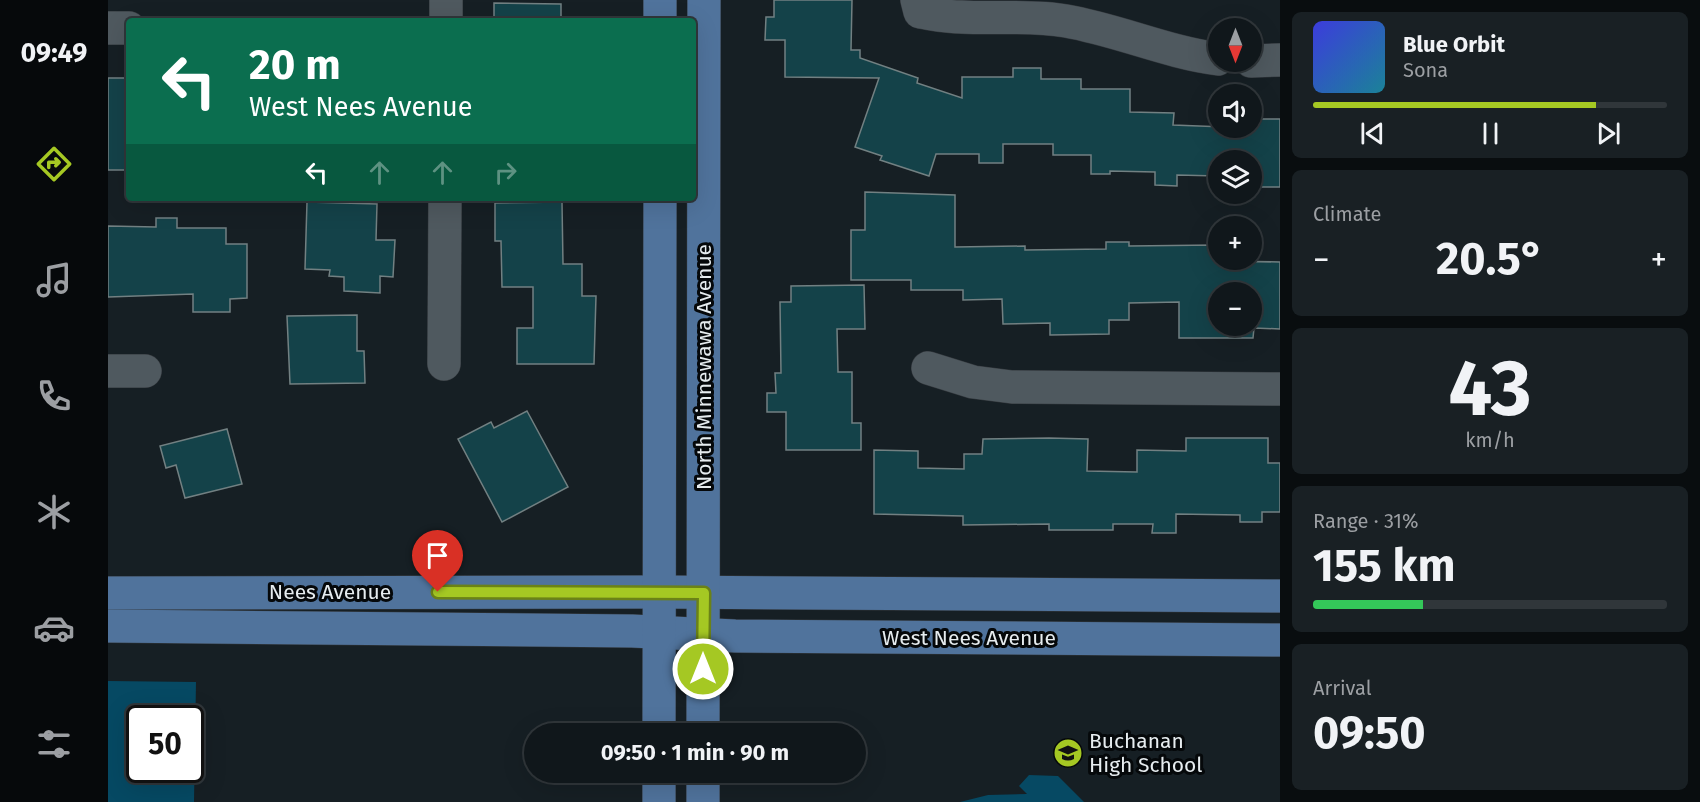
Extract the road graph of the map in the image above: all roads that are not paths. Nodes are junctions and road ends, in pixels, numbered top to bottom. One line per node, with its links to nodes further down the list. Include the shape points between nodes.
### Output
1 (446, 0): 5 (street)
2 (660, 0): 6 (main road)
3 (704, 0): 21 (main road, North Minnewawa Avenue)
4 (917, 0): 9 (street, via 920,12 1064,21)
5 (446, 18)
6 (660, 18)
7 (108, 27): 8 (street)
8 (126, 28)
9 (1208, 57)
10 (1280, 60): 11 (street)
11 (1262, 61)
12 (445, 201): 14 (street)
13 (660, 201): 19 (main road)
14 (444, 364)
15 (928, 368): 18 (street, via 1012,387)
16 (108, 371): 17 (street)
17 (145, 371)
18 (1280, 389)
19 (660, 592): 20 (main road, Nees Avenue); 21 (main road, West Nees Avenue); 24 (main road)
20 (108, 593)
21 (704, 593): 22 (main road, West Nees Avenue); 25 (main road, North Minnewawa Avenue)
22 (1280, 596)
23 (108, 626): 24 (main road, Nees Avenue)
24 (659, 632): 25 (main road, West Nees Avenue); 27 (main road)
25 (703, 634): 26 (main road, West Nees Avenue); 28 (main road, North Minnewawa Avenue)
26 (1280, 640)
27 (659, 723)
28 (703, 723)
29 (659, 783): 31 (main road)
30 (703, 783): 32 (main road)
31 (659, 802)
32 (703, 802)

